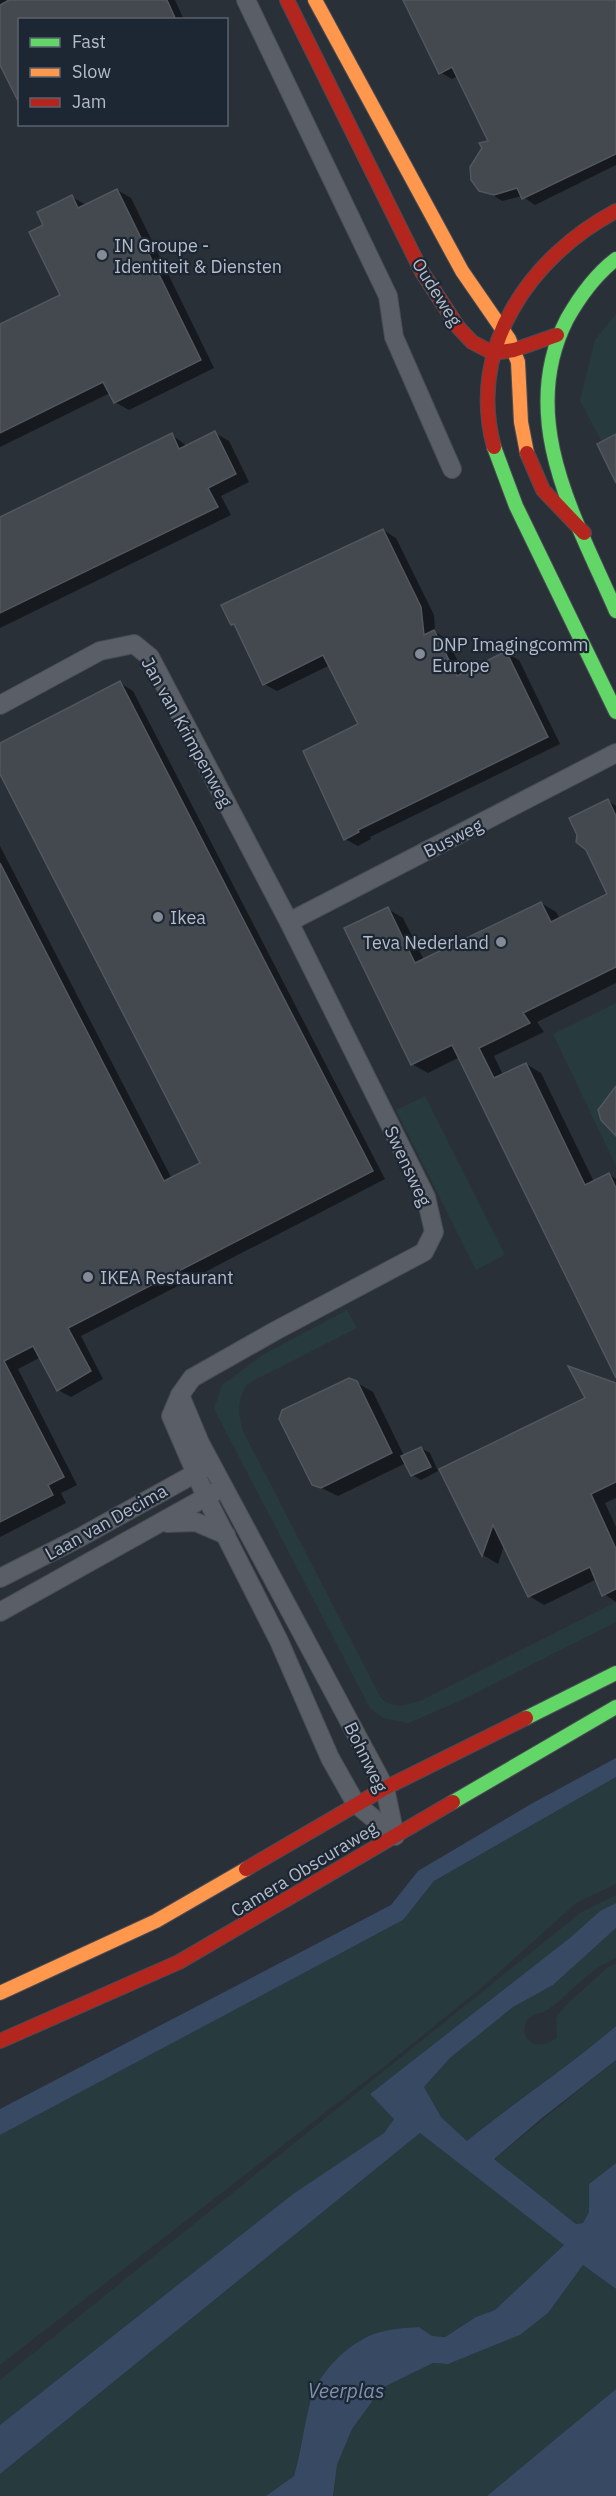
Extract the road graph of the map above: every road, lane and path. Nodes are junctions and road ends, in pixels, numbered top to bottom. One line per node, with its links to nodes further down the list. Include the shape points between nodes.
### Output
1 (246, 0): 10 (street, via 388,297 393,338)
2 (287, 0): 9 (main road, Oudeweg, via 433,292 472,342)
3 (315, 0): 6 (main road, Oudeweg, via 465,275)
4 (616, 211): 6 (main road, via 591,224 540,269)
5 (616, 260): 7 (main road, via 585,290)
6 (502, 328): 8 (main road, Oudeweg); 9 (main road)
7 (557, 335): 8 (main road); 11 (main road, Oudeweg, via 547,384 546,426 552,453)
8 (514, 350): 9 (main road); 11 (main road, Oudeweg, via 521,427 531,465 552,504)
9 (493, 353): 14 (main road, via 488,410 505,478)
10 (452, 469)
11 (584, 533): 12 (main road, Oudeweg)
12 (616, 611)
13 (0, 705): 16 (street, Jan van Krimpenweg, via 100,651 134,644 150,657)
14 (616, 712)
15 (616, 753): 16 (street, Busweg)
16 (289, 922): 17 (street, Swensweg, via 426,1197 434,1232 424,1252 192,1378)
17 (180, 1395): 18 (street, Bohnweg); 19 (street, Bohnweg, via 171,1416)
18 (212, 1464): 19 (street, Laan van Decima); 20 (street, Bohnweg)
19 (195, 1473): 21 (street, Bohnweg); 24 (street, Laan van Decima)
20 (224, 1487): 21 (street, Laan van Decima); 28 (street, Bohnweg)
21 (206, 1497): 22 (street, Laan van Decima); 23 (street, Bohnweg)
22 (156, 1525): 23 (street, Laan van Decima, via 195,1522); 25 (street, Laan van Decima)
23 (226, 1535): 29 (street, Bohnweg, via 279,1641 330,1758)
24 (0, 1578)
25 (0, 1612)
26 (616, 1673): 28 (main road, Camera Obscuraweg)
27 (616, 1707): 30 (main road, Camera Obscuraweg)
28 (385, 1788): 29 (main road, Camera Obscuraweg); 30 (street, Bohnweg)
29 (356, 1804): 30 (street, Bohnweg); 31 (main road, Camera Obscuraweg, via 156,1921)
30 (395, 1836): 32 (main road, Camera Obscuraweg, via 179,1962)
31 (0, 1993)
32 (0, 2041)

